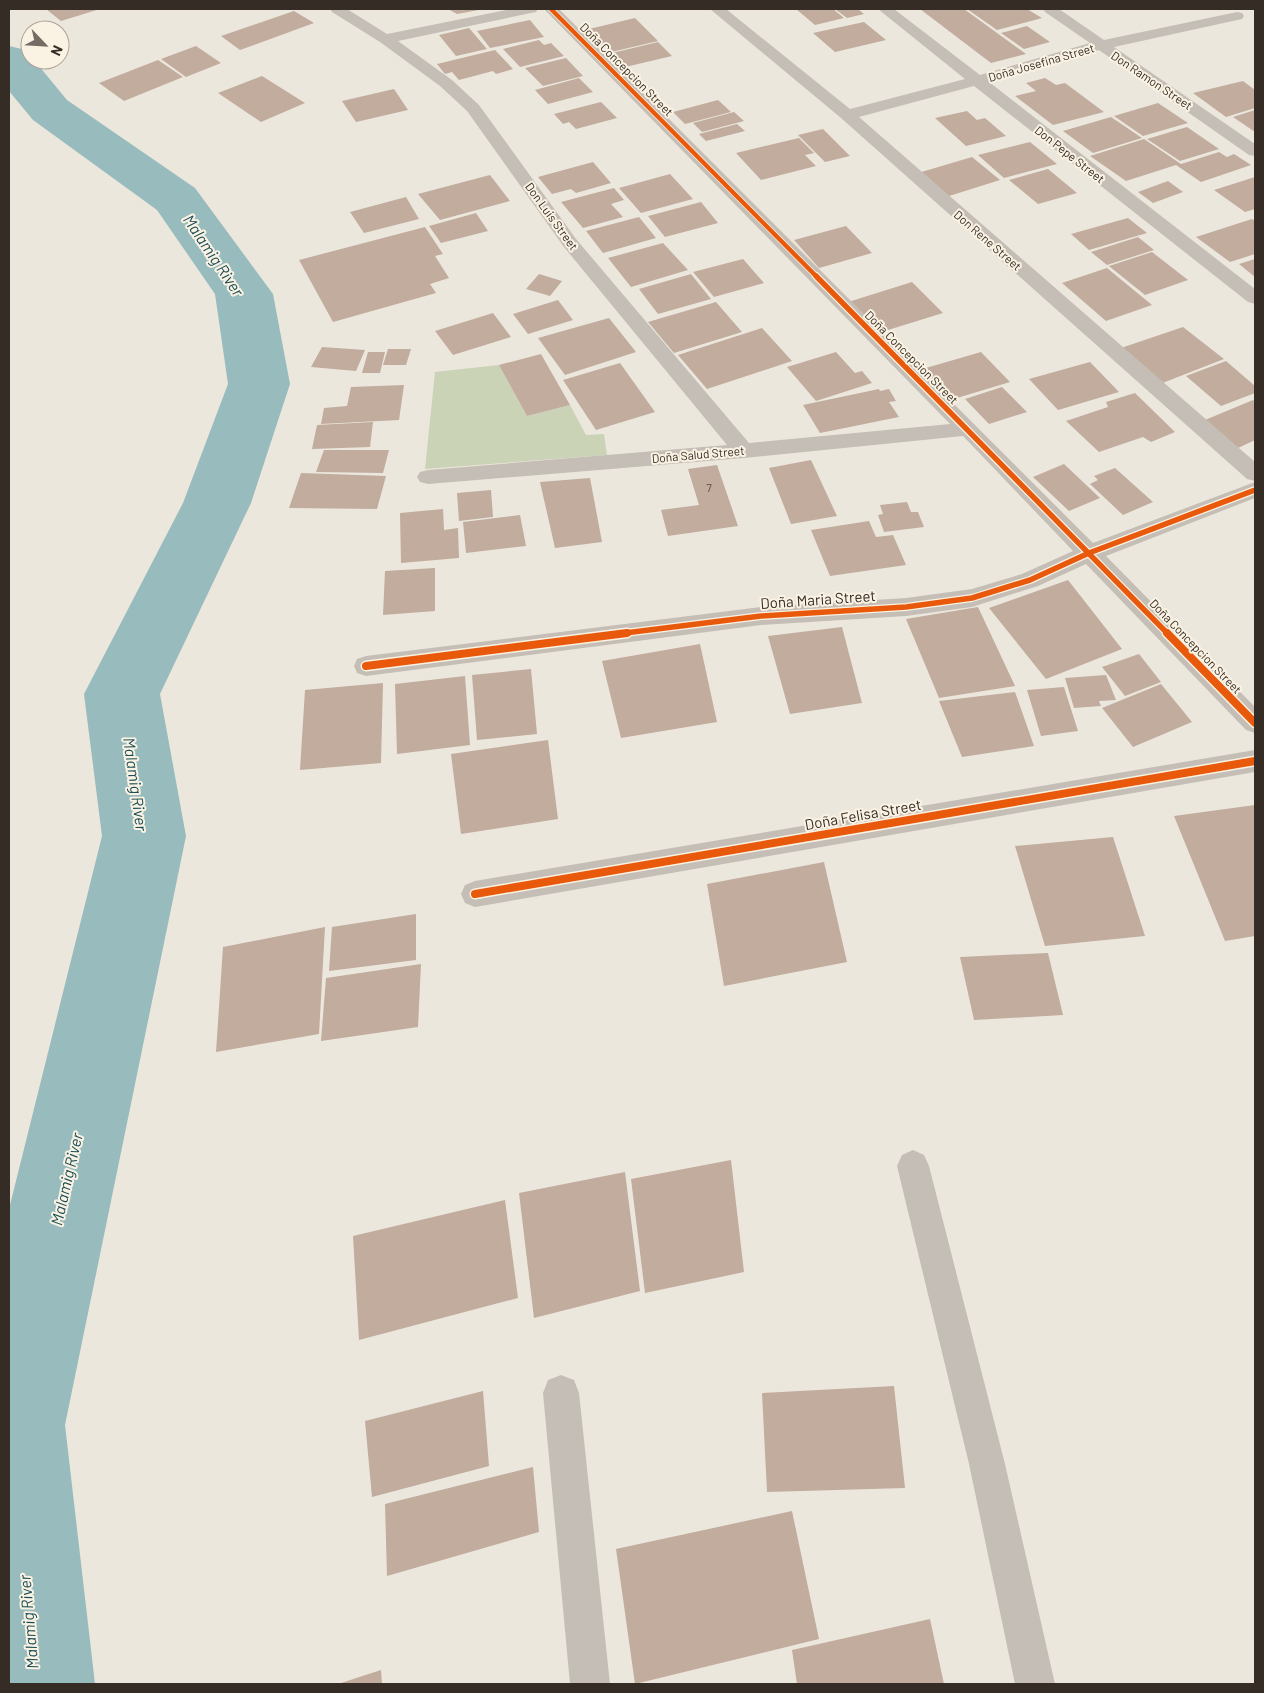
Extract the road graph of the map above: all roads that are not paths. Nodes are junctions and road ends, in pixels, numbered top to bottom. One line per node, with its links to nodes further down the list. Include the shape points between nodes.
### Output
1 (337, 9): 8 (street, Don Luis Street)
2 (531, 9): 8 (street)
3 (551, 9): 14 (street, Doña Concepcion Street)
4 (717, 9): 11 (street, Don Rene Street)
5 (885, 9): 10 (street, Don Pepe Street)
6 (1050, 9): 9 (street, Don Ramon Street)
7 (1237, 16): 9 (street, Doña Josefina Street)
8 (385, 39): 15 (street, Don Luis Street, via 446,83 473,108 570,244)
9 (1100, 45): 10 (street, Doña Josefina Street); 12 (street, Don Ramon Street)
10 (977, 81): 11 (street, Doña Josefina Street); 13 (street, Don Pepe Street)
11 (846, 115): 16 (street, Don Rene Street)
12 (1255, 151)
13 (1255, 298)
14 (968, 429): 15 (street, Doña Salud Street); 19 (street, Doña Concepcion Street)
15 (744, 451): 17 (street, Doña Salud Street)
16 (1255, 474)
17 (428, 477)
18 (1255, 490): 19 (street, Doña Maria Street)
19 (1089, 553): 20 (street, Doña Maria Street, via 1030,580 972,598 906,608 761,616); 21 (street, Doña Concepcion Street)
20 (366, 666)
21 (1255, 723)
22 (1255, 761): 23 (street, Doña Felisa Street)
23 (475, 894)
24 (913, 1166): 27 (street, via 987,1464)
25 (561, 1393): 26 (street)
26 (590, 1684)
27 (1034, 1684)

